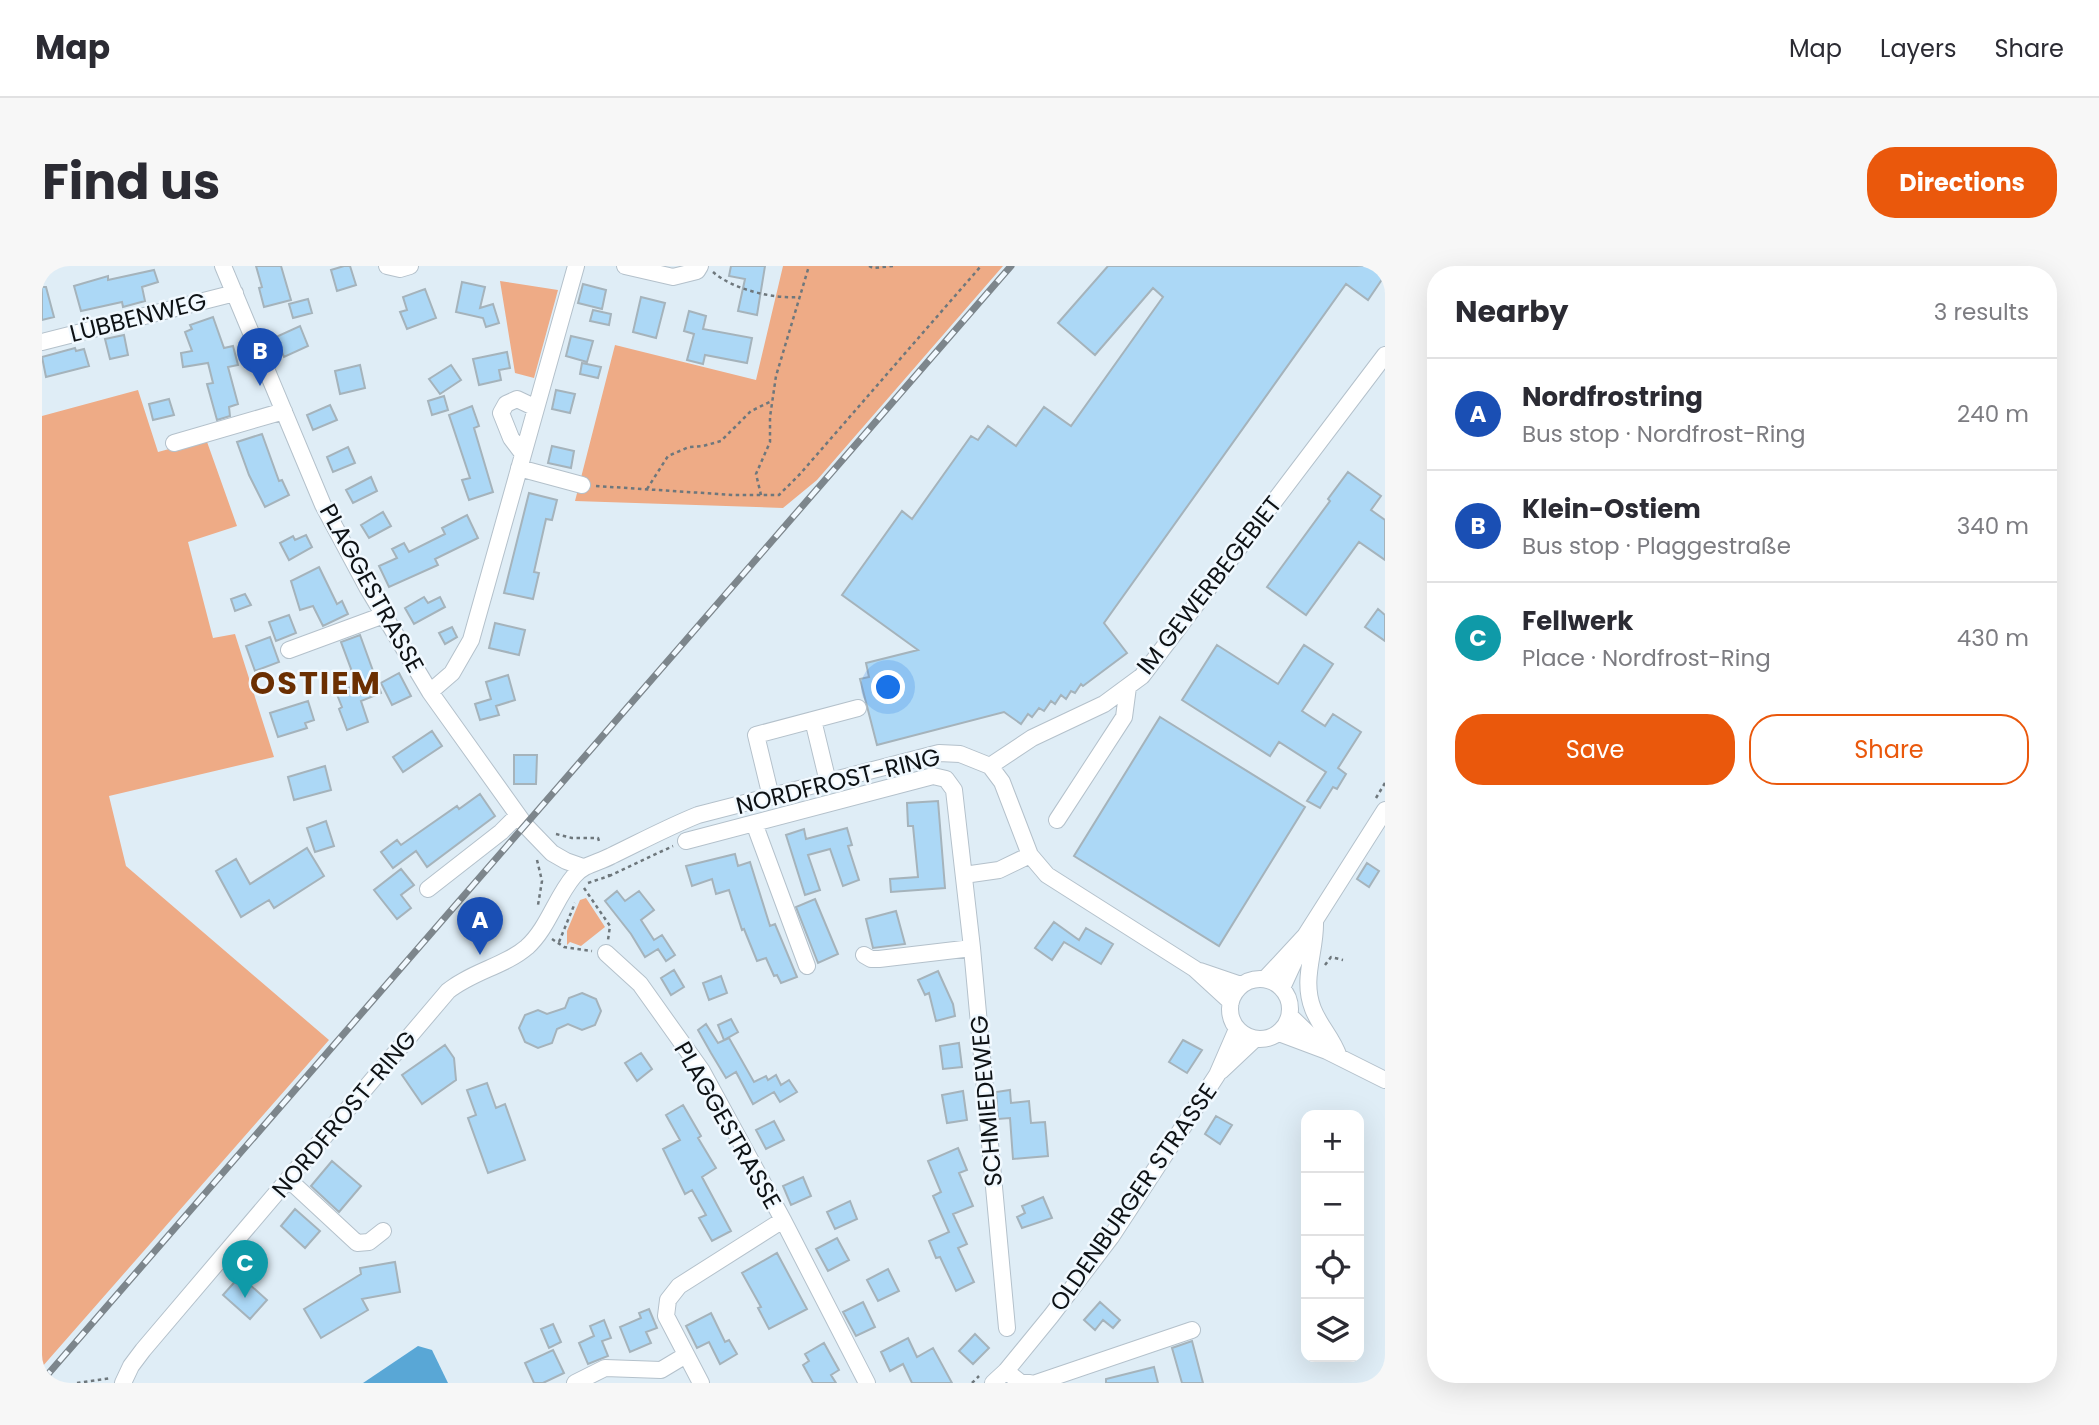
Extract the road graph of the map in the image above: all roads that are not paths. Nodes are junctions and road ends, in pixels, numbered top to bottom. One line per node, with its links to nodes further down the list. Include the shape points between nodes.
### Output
1 (223, 266): 7 (street, PLAGGESTRASSE)
2 (387, 266): 3 (street)
3 (410, 266)
4 (576, 266): 10 (street)
5 (625, 266): 6 (street, via 673,277)
6 (700, 266)
7 (235, 293): 8 (street, LÜBBENWEG); 11 (street, PLAGGESTRASSE)
8 (42, 342)
9 (1385, 355): 17 (street, IM GEWERBEGEBIET, via 1142,676)
10 (536, 408): 13 (street); 13 (street, via 517,399 501,413)
11 (284, 411): 12 (street); 15 (street, PLAGGESTRASSE, via 323,505)
12 (174, 443)
13 (521, 461): 14 (street); 18 (street, via 471,640 453,673)
14 (582, 485)
15 (384, 615): 16 (street); 18 (street, PLAGGESTRASSE)
16 (289, 650)
17 (1128, 687): 21 (street, IM GEWERBEGEBIET); 26 (street, via 1125,717)
18 (430, 692): 25 (street, PLAGGESTRASSE)
19 (858, 708): 20 (street)
20 (813, 720): 22 (street); 23 (street, via 756,735)
21 (990, 766): 22 (street, NORDFROST-RING, via 960,754 939,753); 29 (street, via 1002,782)
22 (828, 782): 23 (street, NORDFROST-RING)
23 (771, 797): 30 (street, NORDFROST-RING, via 669,826)
24 (1385, 810): 33 (street)
25 (518, 815): 30 (street, PLAGGESTRASSE, via 552,853); 32 (street)
26 (1056, 820)
27 (754, 823): 28 (street, SCHMIEDEWEG); 31 (street, SCHMIEDEWEG, via 933,776 946,779 954,790); 38 (street)
28 (686, 841)
29 (1030, 855): 31 (street, via 999,870); 39 (street, via 1047,875)
30 (583, 867): 51 (street, NORDFROST-RING, via 528,946 448,991)
31 (964, 875): 35 (street, SCHMIEDEWEG)
32 (428, 889)
33 (1315, 921): 34 (street); 48 (street, via 1309,997 1333,1039)
34 (1305, 936): 40 (street); 42 (street)
35 (972, 948): 37 (street, via 879,960); 54 (street, SCHMIEDEWEG)
36 (606, 953): 52 (street, PLAGGESTRASSE, via 640,984 702,1072)
37 (864, 955)
38 (807, 966)
39 (1195, 969): 41 (street); 43 (street)
40 (1265, 979): 41 (street); 42 (street)
41 (1241, 985): 43 (street)
42 (1282, 988): 44 (street)
43 (1231, 1002): 45 (street)
44 (1290, 1016): 46 (street); 48 (street)
45 (1237, 1029): 47 (street); 49 (street, OLDENBURGER STRASSE)
46 (1279, 1033): 47 (street); 48 (street)
47 (1255, 1039): 49 (street, OLDENBURGER STRASSE)
48 (1333, 1054): 50 (street)
49 (1217, 1075): 57 (street, OLDENBURGER STRASSE, via 1111,1237)
50 (1385, 1080)
51 (288, 1179): 53 (street, via 357,1242 369,1241); 59 (street, NORDFROST-RING, via 143,1350)
52 (783, 1220): 56 (street, via 679,1286 668,1300 666,1316); 62 (street, PLAGGESTRASSE)
53 (383, 1231)
54 (1007, 1328)
55 (1192, 1330): 64 (street)
56 (686, 1355): 60 (street, via 661,1370 605,1368); 61 (street)
57 (1006, 1371): 58 (street, OLDENBURGER STRASSE); 63 (street, via 1021,1383)
58 (987, 1378)
59 (124, 1380)
60 (575, 1383)
61 (701, 1383)
62 (867, 1383)
63 (1030, 1383)
64 (1036, 1383)

